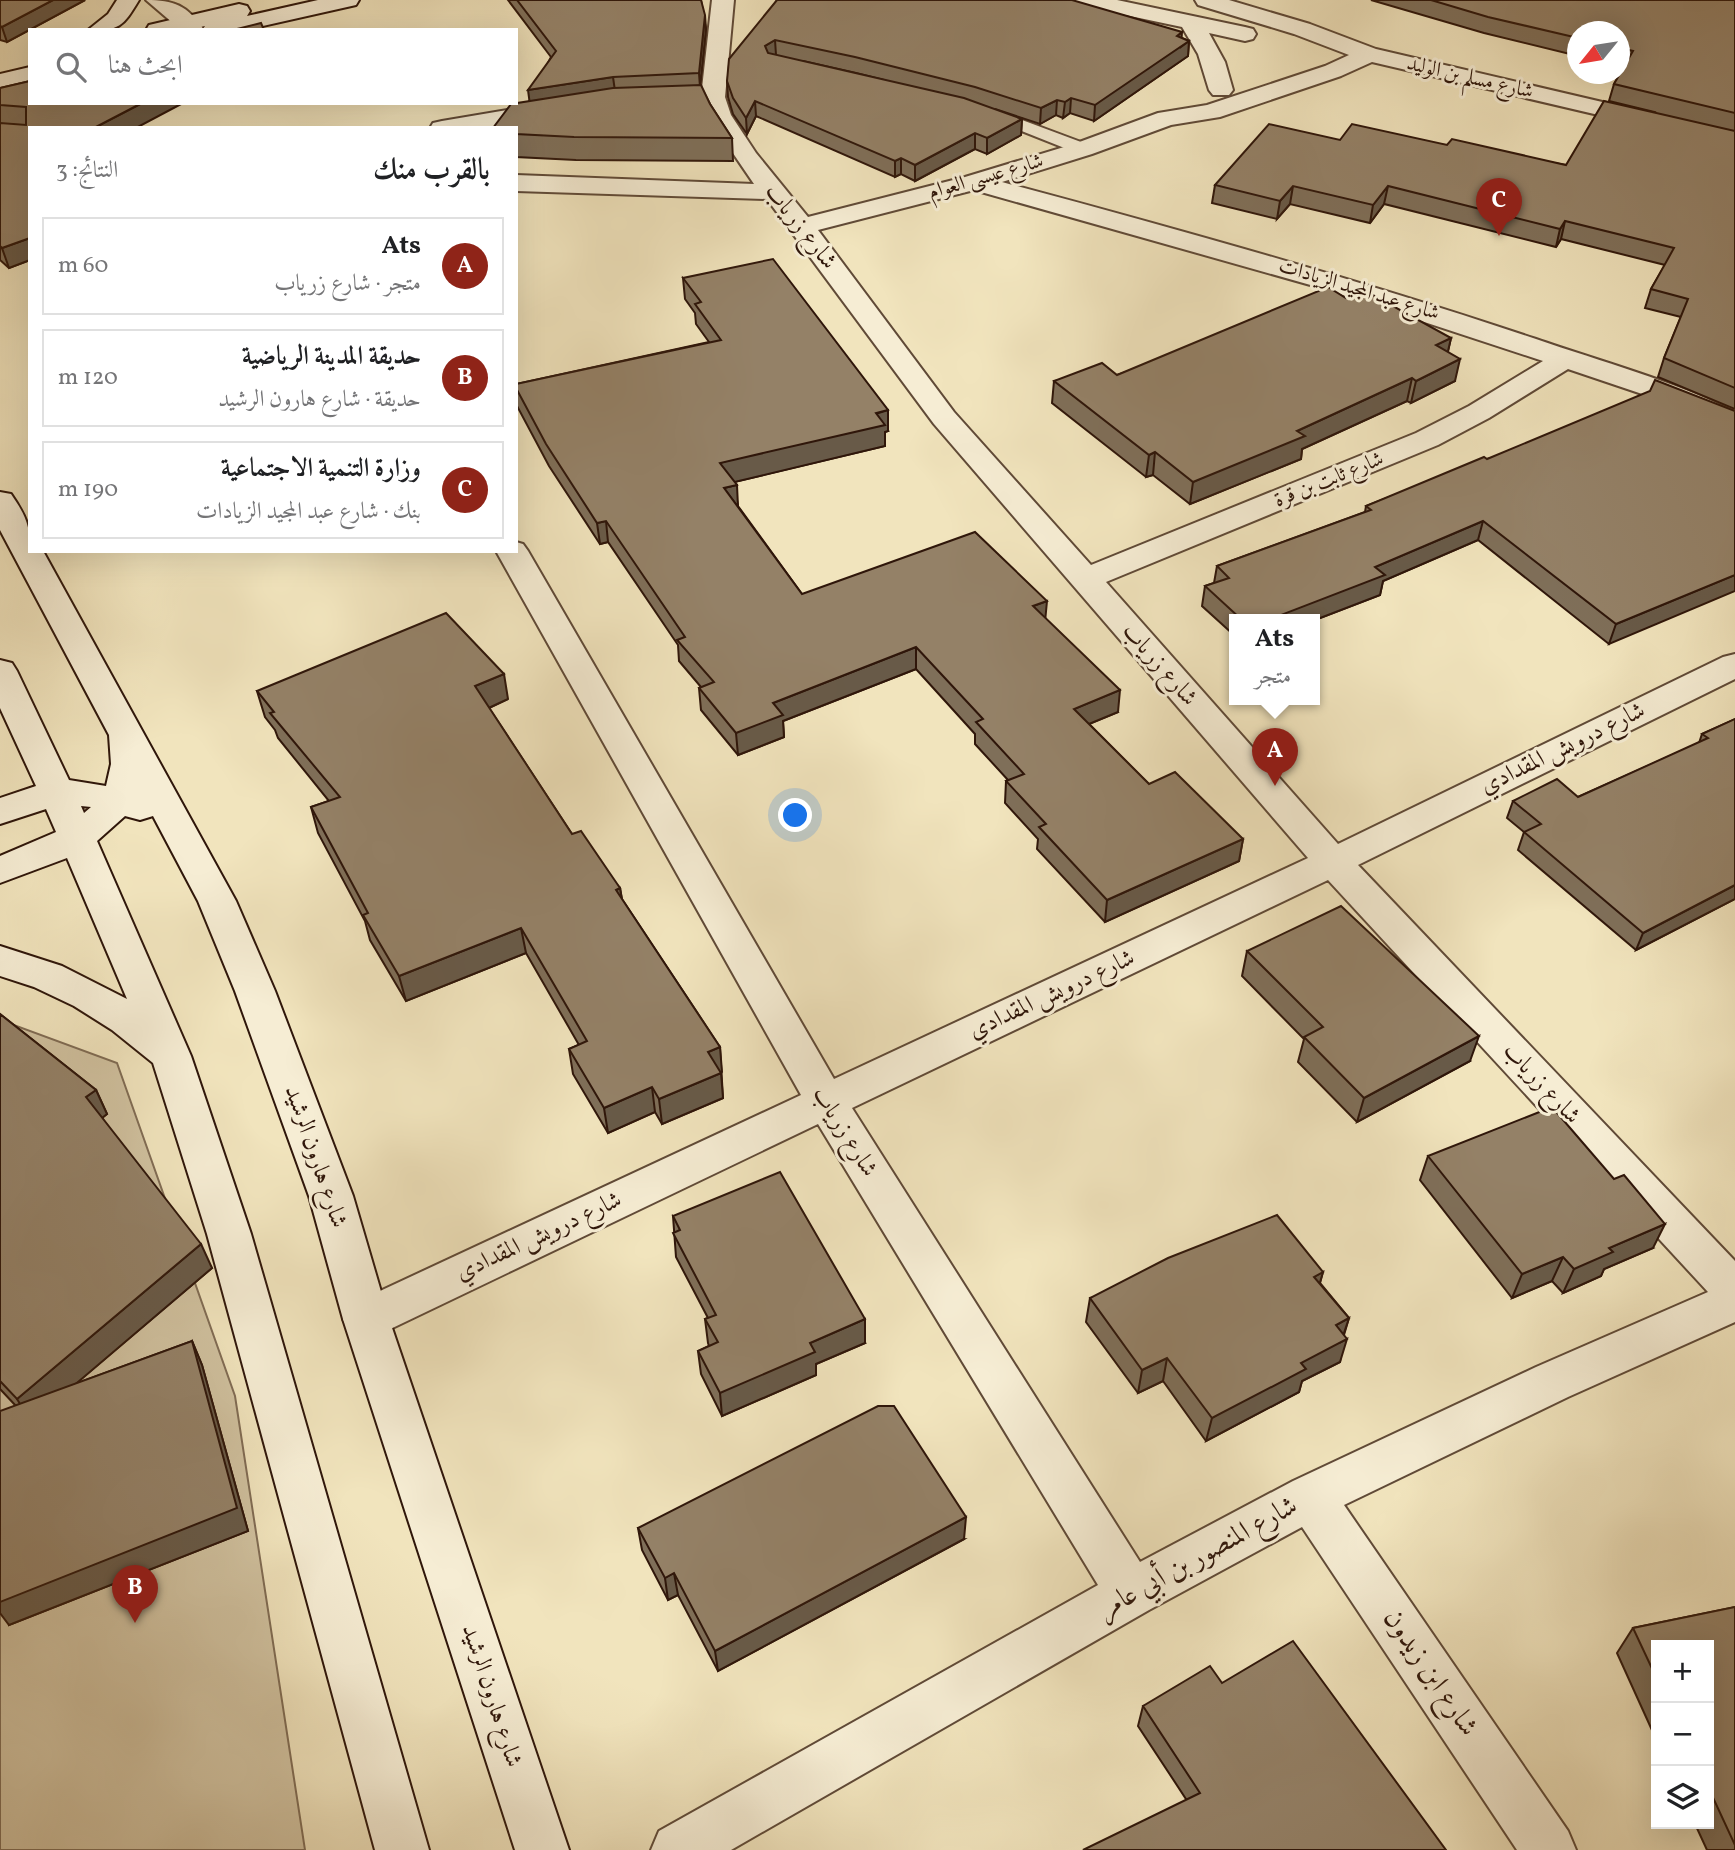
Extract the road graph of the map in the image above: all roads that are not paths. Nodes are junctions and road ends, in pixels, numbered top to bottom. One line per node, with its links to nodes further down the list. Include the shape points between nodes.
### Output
1 (128, 0): 10 (street, via 117,18)
2 (157, 0): 9 (street)
3 (288, 0): 9 (street)
4 (348, 0): 11 (street)
5 (723, 0): 27 (street, شارع زرياب, via 701,97)
6 (1086, 0): 8 (street, شارع مسلم بن الوليد)
7 (1206, 0): 12 (street, شارع مسلم بن الوليد)
8 (1190, 23): 12 (street, شارع مسلم بن الوليد); 18 (street, via 1205,41)
9 (190, 26)
10 (102, 28)
11 (222, 28)
12 (1333, 46): 13 (street, شارع مسلم بن الوليد); 18 (street, شارع عيسى العوام, via 1300,63)
13 (1369, 54): 21 (street, شارع عيسى العوام, via 1333,71 1211,112); 23 (street, شارع مسلم بن الوليد)
14 (28, 59): 15 (street)
15 (0, 65)
16 (28, 74): 17 (street)
17 (0, 81)
18 (1221, 90): 21 (street, شارع عيسى العوام)
19 (581, 105): 22 (street)
20 (974, 107): 24 (lane)
21 (1167, 118): 24 (street, شارع عيسى العوام)
22 (454, 126)
23 (1735, 140)
24 (1083, 149): 25 (street, شارع عيسى العوام)
25 (974, 181): 28 (street, شارع عيسى العوام); 29 (street, شارع عبد المجيد الزيادات, via 1313,276)
26 (518, 183): 27 (street)
27 (773, 192): 28 (street, شارع زرياب)
28 (802, 226): 35 (street, شارع زرياب, via 944,418)
29 (1565, 359): 30 (street, شارع عبد المجيد الزيادات); 35 (street, شارع ثابت بن قرة, via 1427,439)
30 (1735, 422)
31 (0, 500): 32 (street, شارع هارون الرشيد)
32 (28, 552)
33 (29, 553): 38 (street, شارع هارون الرشيد)
34 (513, 553): 48 (street, شارع زرياب)
35 (1083, 580): 44 (street, شارع زرياب)
36 (1735, 665): 44 (street, شارع درويش المقدادي)
37 (0, 671): 39 (street)
38 (127, 734): 40 (street, via 129,776); 42 (street, شارع هارون الرشيد)
39 (57, 792): 40 (street); 41 (street); 43 (street)
40 (118, 799): 42 (street, via 144,808); 43 (street, via 101,821)
41 (0, 811)
42 (184, 838): 51 (street, شارع هارون الرشيد, via 218,901 255,991 331,1196)
43 (77, 839): 45 (street); 47 (street)
44 (1333, 862): 48 (street, شارع درويش المقدادي); 49 (street, شارع زرياب)
45 (0, 870)
46 (0, 961): 47 (street, via 92,995)
47 (171, 1056): 54 (street, via 229,1234)
48 (826, 1102): 51 (street, شارع درويش المقدادي); 53 (street, شارع زرياب)
49 (1735, 1291)
50 (1735, 1301): 52 (street, شارع المنصور بن أبي عامر)
51 (366, 1319): 55 (street, شارع هارون الرشيد)
52 (1310, 1497): 53 (street, شارع المنصور بن أبي عامر); 57 (street, شارع ابن زيدون)
53 (1131, 1593): 56 (street, شارع المنصور بن أبي عامر)
54 (402, 1850)
55 (542, 1850)
56 (678, 1850)
57 (1549, 1850)

